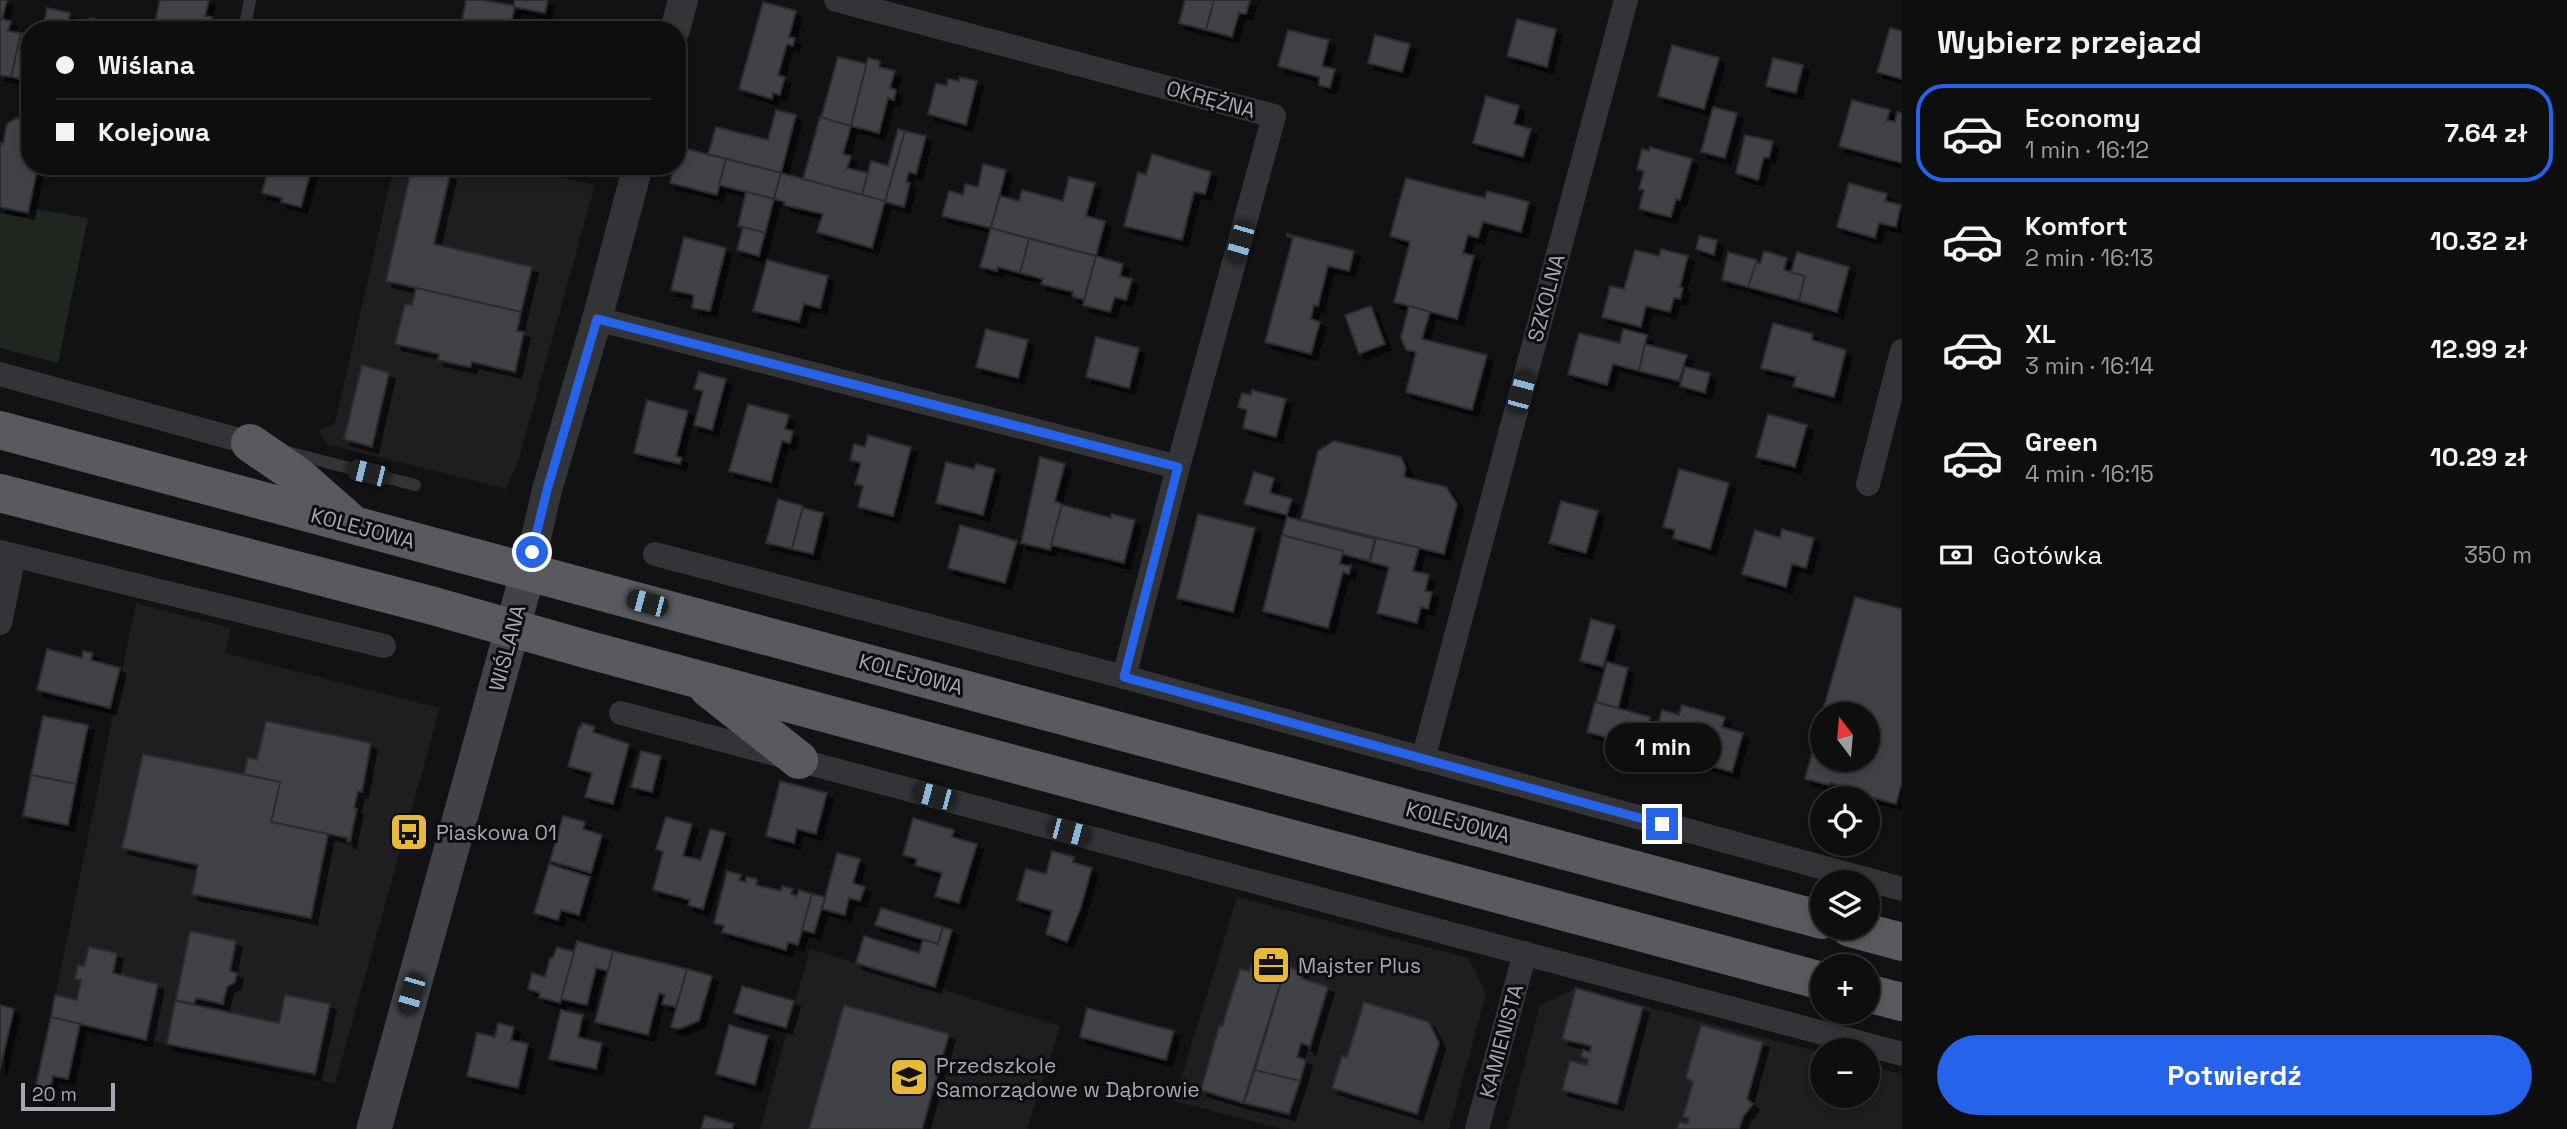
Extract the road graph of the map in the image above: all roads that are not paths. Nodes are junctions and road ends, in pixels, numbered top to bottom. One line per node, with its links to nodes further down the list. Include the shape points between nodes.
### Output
1 (250, 0): 5 (lane)
2 (683, 0): 6 (street)
3 (836, 0): 13 (street, OKRĘŻNA, via 1274,116)
4 (1626, 0): 27 (street, SZKOLNA)
5 (246, 21)
6 (677, 21)
7 (636, 175): 8 (street, WIŚLANA)
8 (597, 319): 13 (street); 20 (street, WIŚLANA)
9 (1902, 351): 14 (street)
10 (0, 374): 12 (street)
11 (0, 430): 17 (highway, KOLEJOWA)
12 (250, 443): 15 (lane); 17 (highway, via 298,476)
13 (1178, 467): 24 (street, OKRĘŻNA)
14 (1868, 484)
15 (415, 485)
16 (0, 493): 22 (highway)
17 (354, 525): 20 (highway, KOLEJOWA)
18 (7, 554): 21 (street); 23 (street)
19 (655, 554): 24 (street)
20 (528, 572): 22 (main road, WIŚLANA); 30 (highway, KOLEJOWA)
21 (0, 623)
22 (512, 629): 25 (highway); 38 (main road, WIŚLANA)
23 (384, 646)
24 (1124, 677): 27 (street)
25 (695, 678): 28 (highway); 34 (highway)
26 (621, 713): 28 (street)
27 (1423, 759): 29 (street)
28 (799, 760): 33 (street)
29 (1902, 888)
30 (1810, 917)
31 (1880, 936): 32 (highway)
32 (1902, 942)
33 (1525, 953): 37 (street); 39 (street, KAMIENISTA)
34 (1810, 978)
35 (1880, 996): 36 (highway)
36 (1902, 1002)
37 (1902, 1054)
38 (374, 1129)
39 (1477, 1129)

